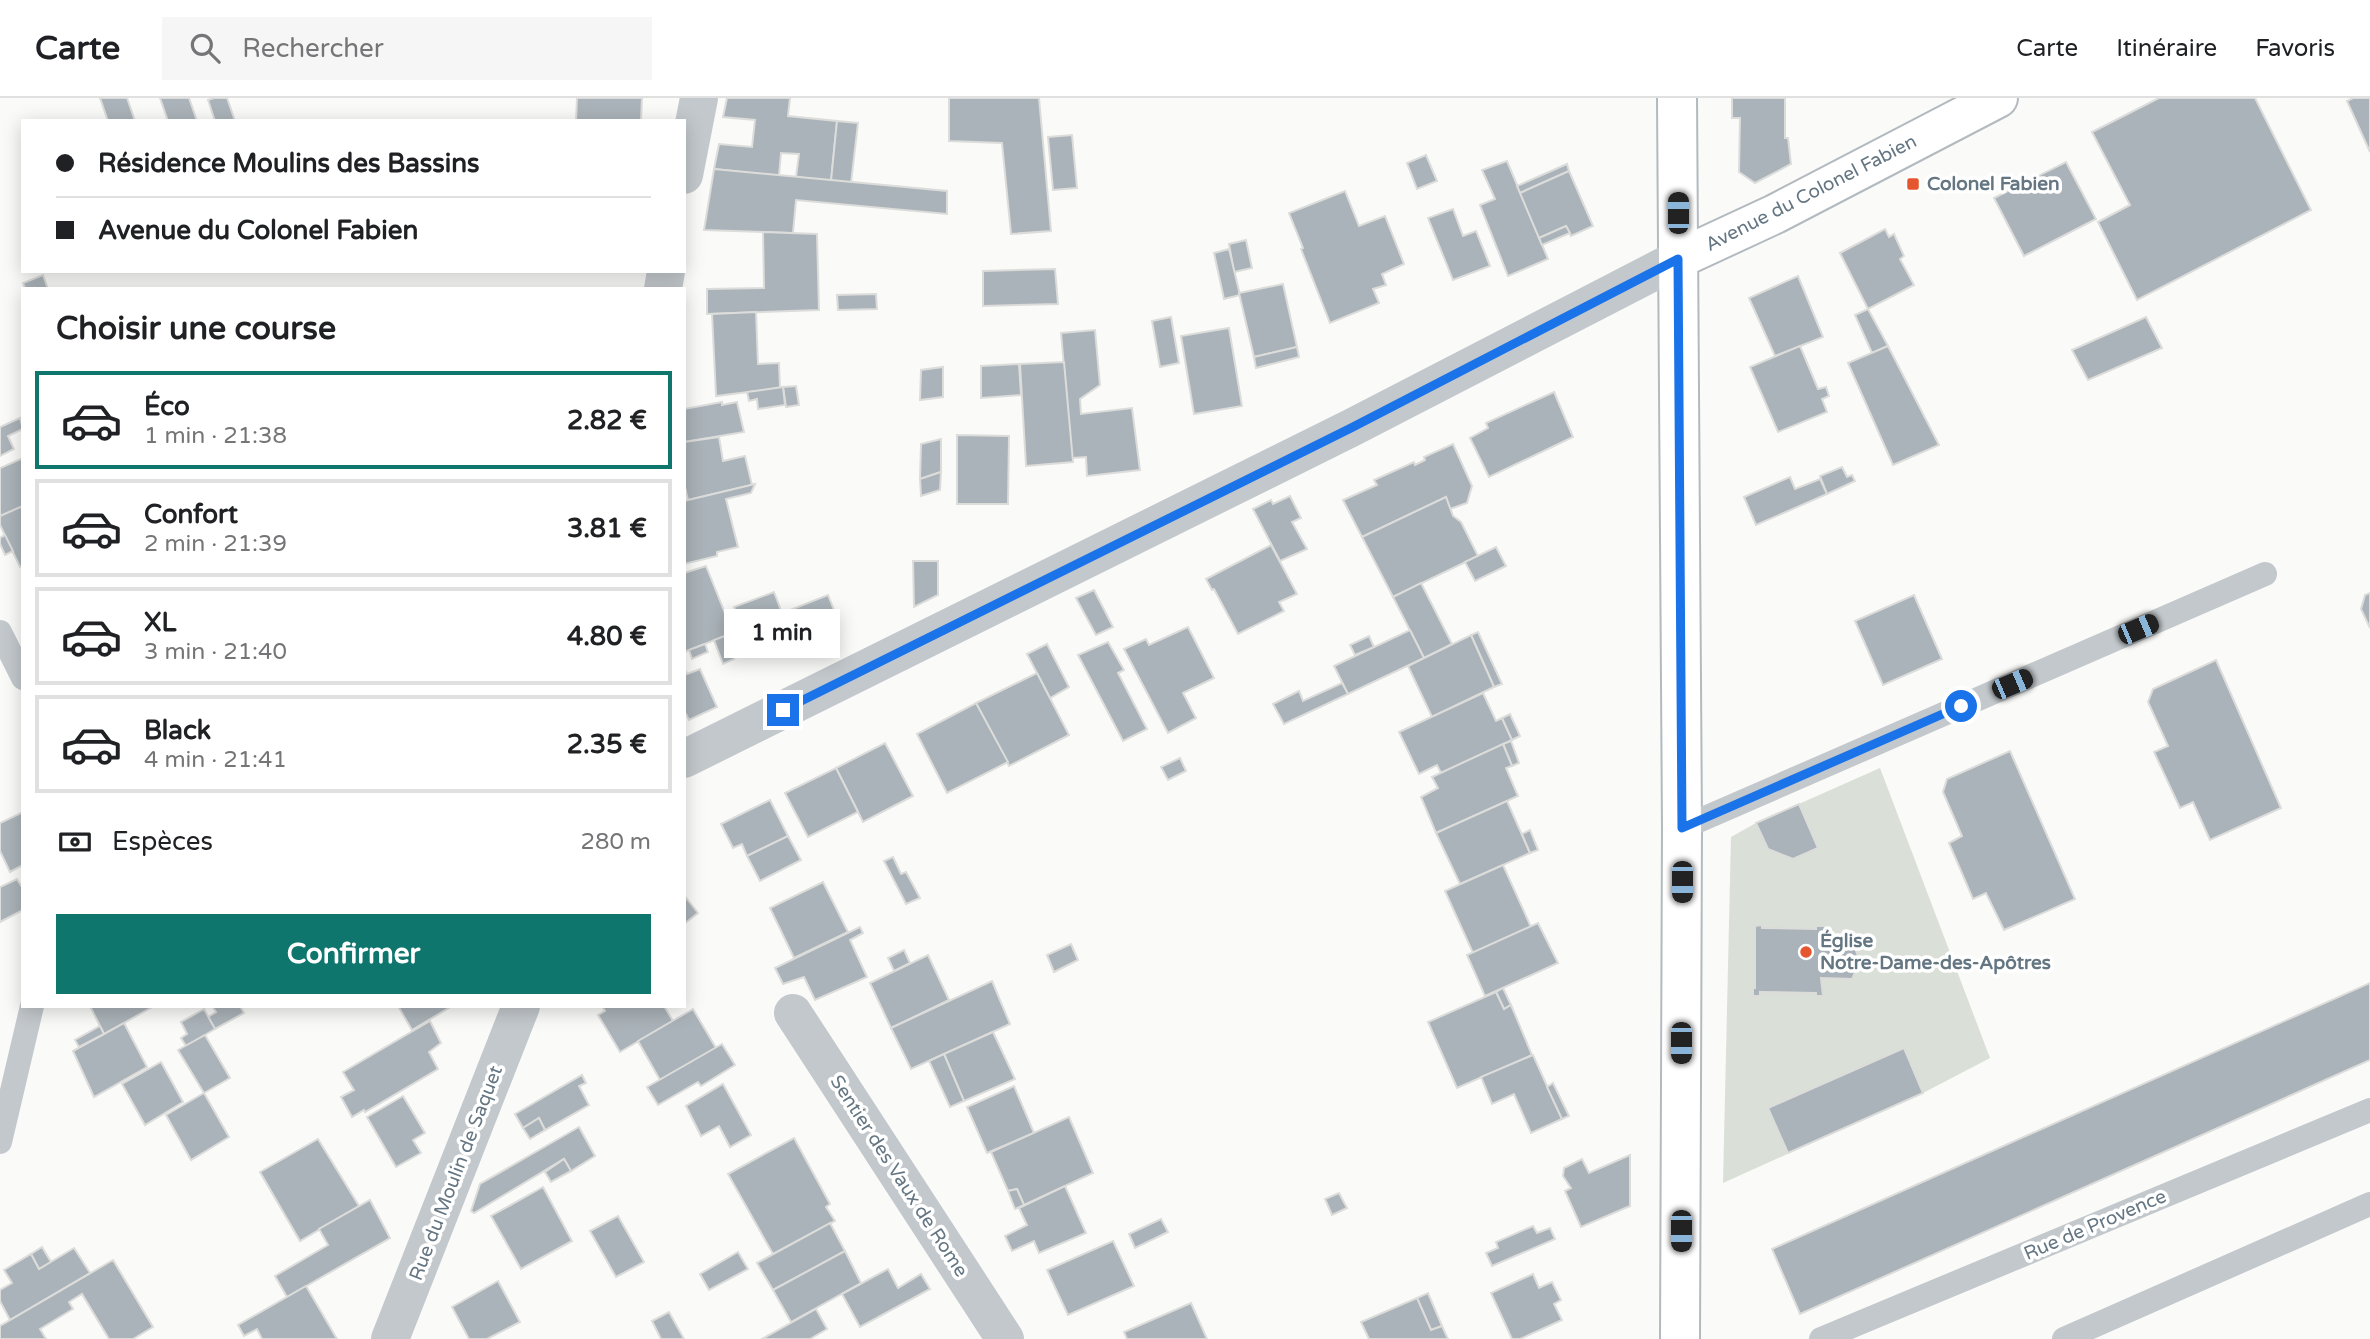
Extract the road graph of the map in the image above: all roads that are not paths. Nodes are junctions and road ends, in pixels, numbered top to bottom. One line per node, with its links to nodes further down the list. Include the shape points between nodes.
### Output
1 (699, 98): 4 (street)
2 (1677, 98): 5 (main road)
3 (1998, 98): 5 (main road, Avenue du Colonel Fabien)
4 (686, 164)
5 (1678, 259): 9 (street, Avenue du Colonel Fabien, via 1351,428); 10 (main road)
6 (2265, 574): 10 (lane)
7 (0, 632): 8 (lane)
8 (21, 674)
9 (686, 758)
10 (1682, 828): 19 (main road)
11 (32, 1008): 15 (lane)
12 (520, 1008): 17 (street, Rue du Moulin de Saquet)
13 (793, 1013): 18 (street, Sentier des Vaux de Rome)
14 (2370, 1110): 20 (lane, Rue de Provence)
15 (0, 1142)
16 (2370, 1204): 21 (lane)
17 (390, 1339)
18 (1005, 1339)
19 (1680, 1339)
20 (1821, 1339)
21 (2064, 1339)

